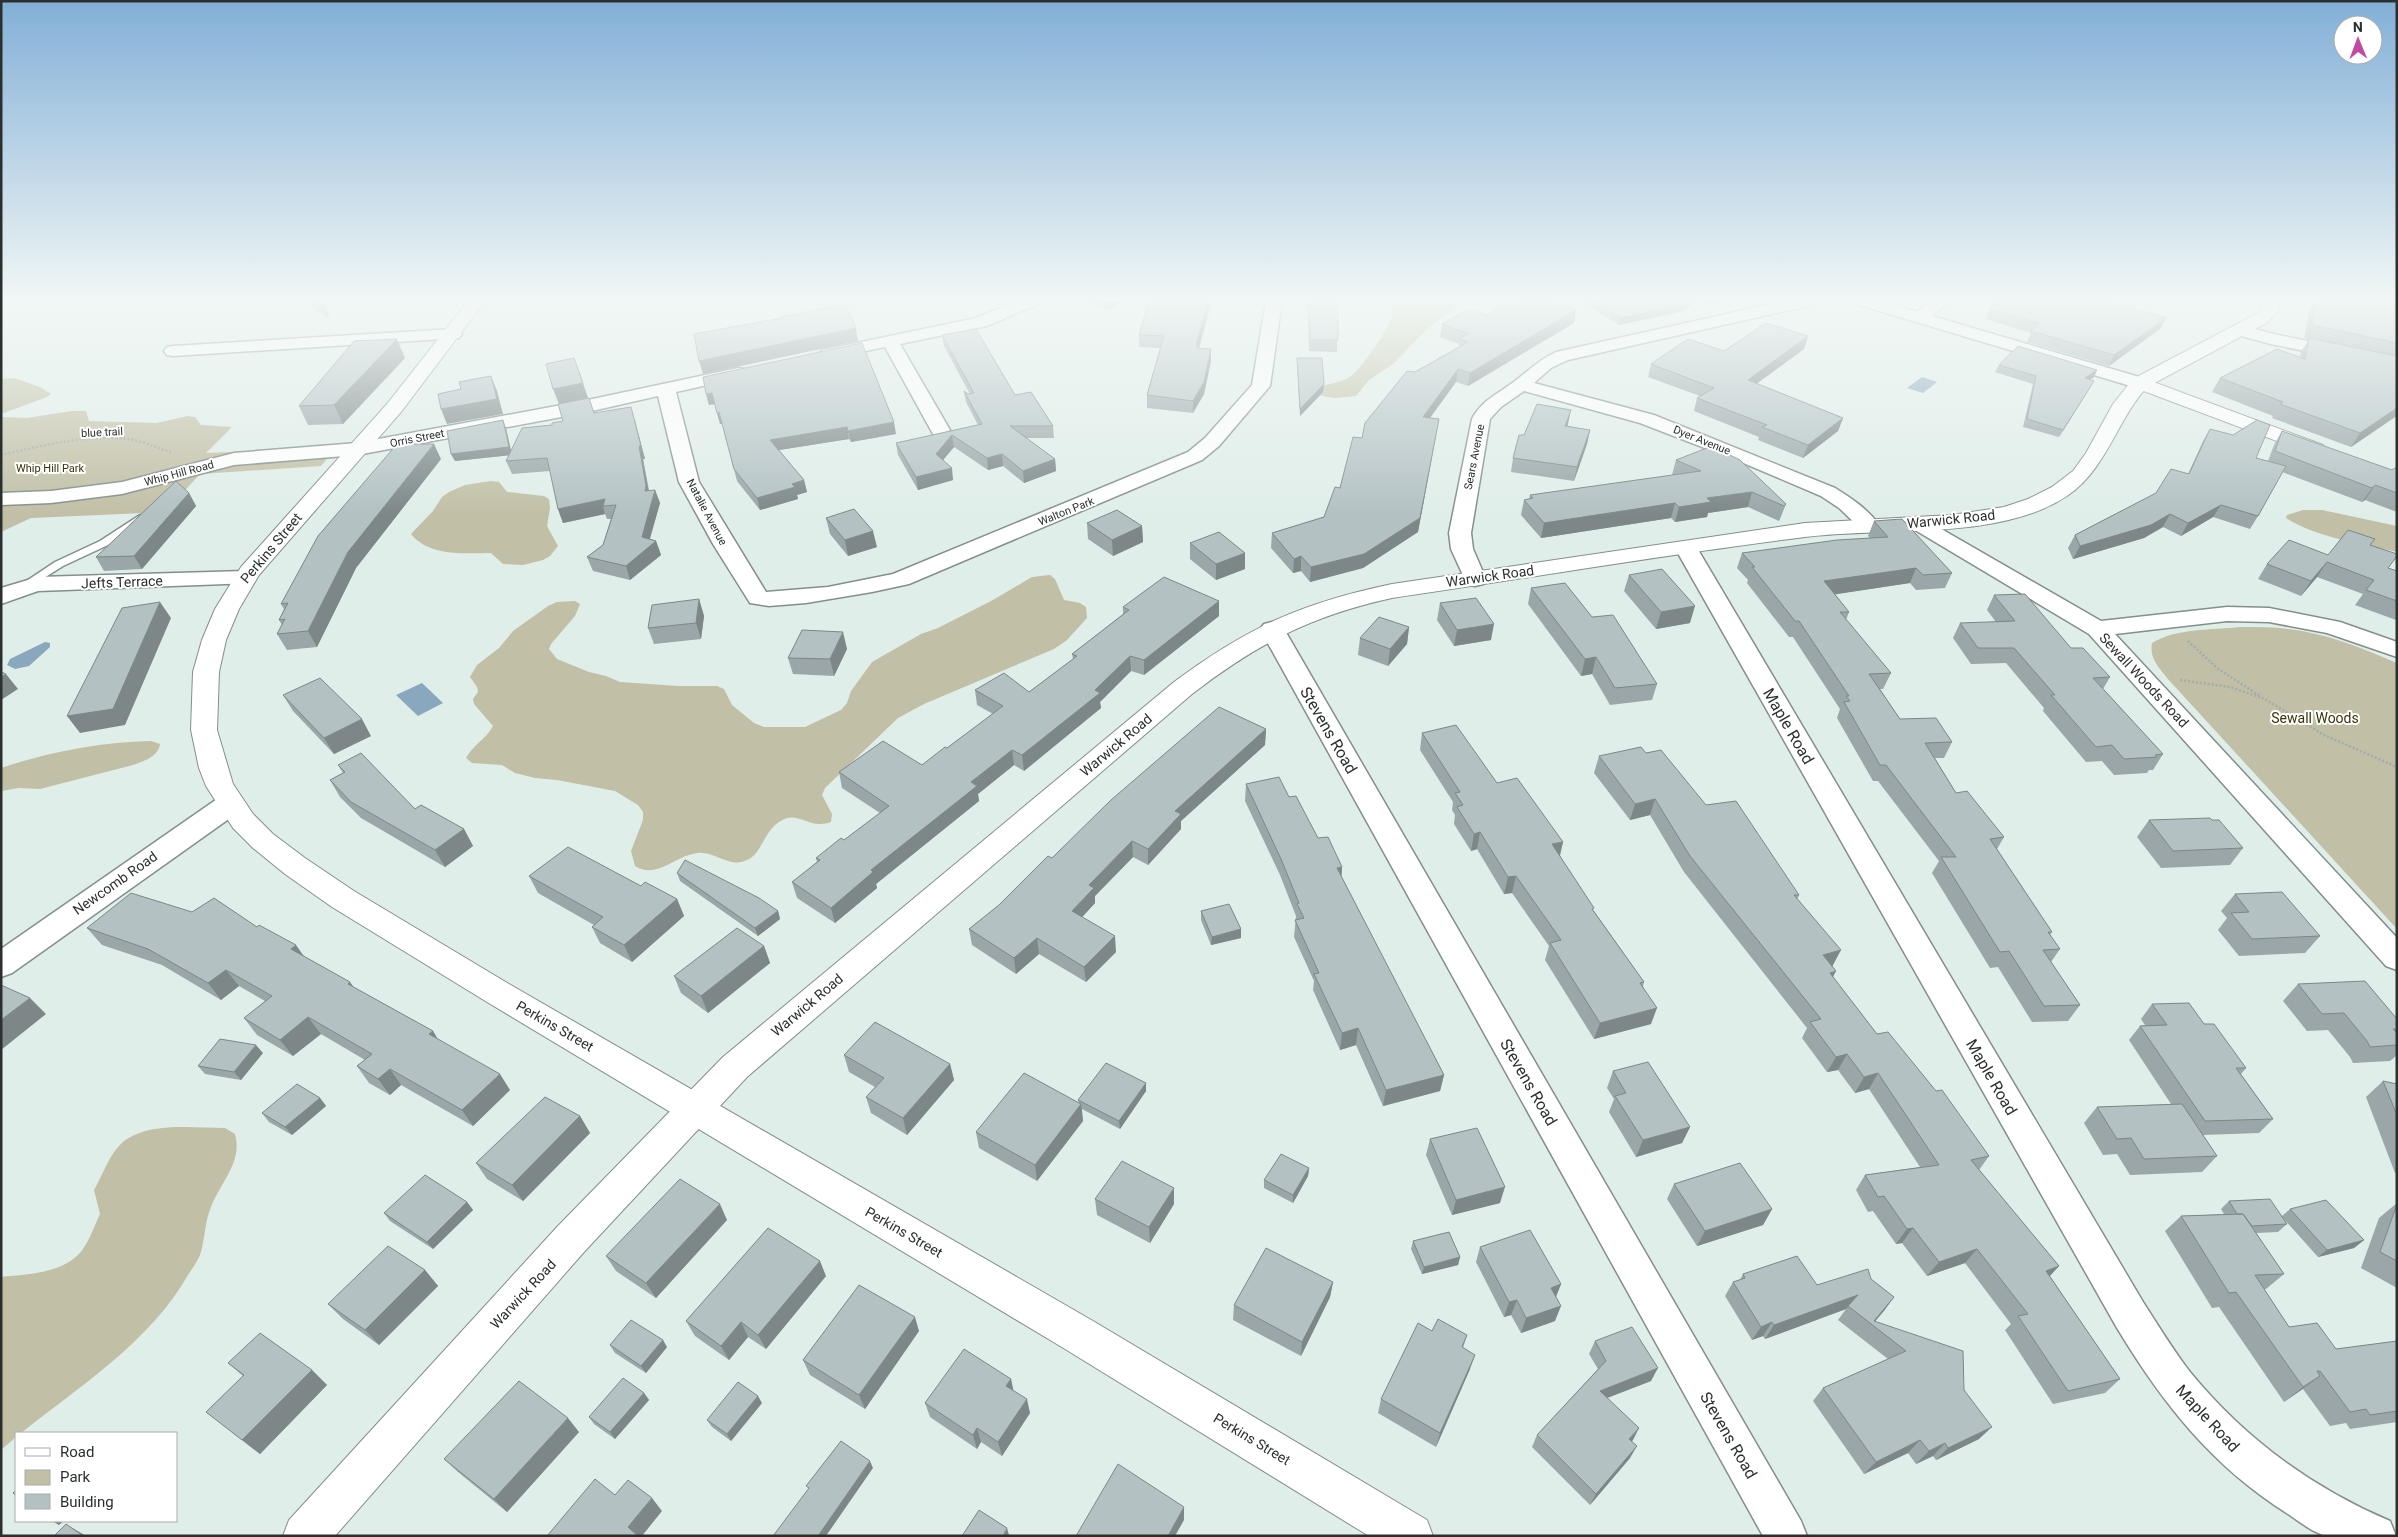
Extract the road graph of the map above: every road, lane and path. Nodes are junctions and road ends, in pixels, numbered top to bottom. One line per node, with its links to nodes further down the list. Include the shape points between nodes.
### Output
1 (422, 373): 12 (main road, Perkins Street)
2 (739, 373): 10 (street, Orris Street)
3 (908, 373): 11 (street)
4 (1263, 373): 25 (street, Walton Park, via 1261,386 1218,436 1195,456 901,579 874,586 772,600)
5 (1535, 373): 9 (street, Sears Avenue)
6 (2105, 373): 8 (street)
7 (2159, 373): 8 (main road)
8 (2140, 383): 13 (main road); 18 (main road, Warwick Road, via 2126,398 2087,467 2062,490 2002,514)
9 (1521, 385): 19 (street, Dyer Avenue, via 1647,419 1739,454 1828,492); 22 (street, Sears Avenue, via 1489,407 1481,420 1460,533 1462,550)
10 (666, 389): 12 (street, Orris Street); 25 (street, Natalie Avenue, via 689,482)
11 (940, 430)
12 (357, 449): 15 (street, Whip Hill Road, via 241,459); 21 (main road, Perkins Street)
13 (2331, 455)
14 (1, 456): 15 (path, blue trail, via 114,438 146,442 188,458)
15 (196, 468): 16 (street, Whip Hill Road, via 122,488 51,497)
16 (1, 499)
17 (140, 518): 23 (lane, via 104,543 59,564)
18 (1917, 524): 19 (main road, Warwick Road); 28 (street)
19 (1868, 525): 20 (main road, Warwick Road, via 1805,530)
20 (1686, 548): 22 (main road, Warwick Road); 40 (street, Maple Road, via 2160,1362 2200,1414 2259,1468 2330,1515)
21 (245, 578): 23 (street, Jefts Terrace); 33 (main road, Perkins Street, via 214,640 206,672 204,700 204,730 213,768)
22 (1475, 579): 27 (main road, Warwick Road, via 1342,602)
23 (22, 587): 24 (street, Jefts Terrace)
24 (1, 597)
25 (758, 598)
26 (2167, 622): 28 (street, Sewall Woods Road); 29 (street, Sewall Woods Road, via 2241,614 2284,616 2332,627); 31 (path, via 2217,668)
27 (1272, 628): 36 (main road, Warwick Road, via 1224,657 1183,688 824,990); 39 (street, Stevens Road)
28 (2097, 629): 30 (street, Sewall Woods Road)
29 (2397, 650)
30 (2140, 674): 31 (path, via 2230,687); 34 (street, Sewall Woods Road)
31 (2265, 699): 32 (path, via 2324,735)
32 (2397, 767)
33 (230, 804): 35 (street, Newcomb Road); 36 (main road, Perkins Street, via 263,841 343,899)
34 (2397, 958)
35 (1, 965)
36 (694, 1107): 37 (main road, Warwick Road, via 485,1334); 38 (main road, Perkins Street)
37 (313, 1533)
38 (1411, 1536)
39 (1786, 1536)
40 (2375, 1536)

